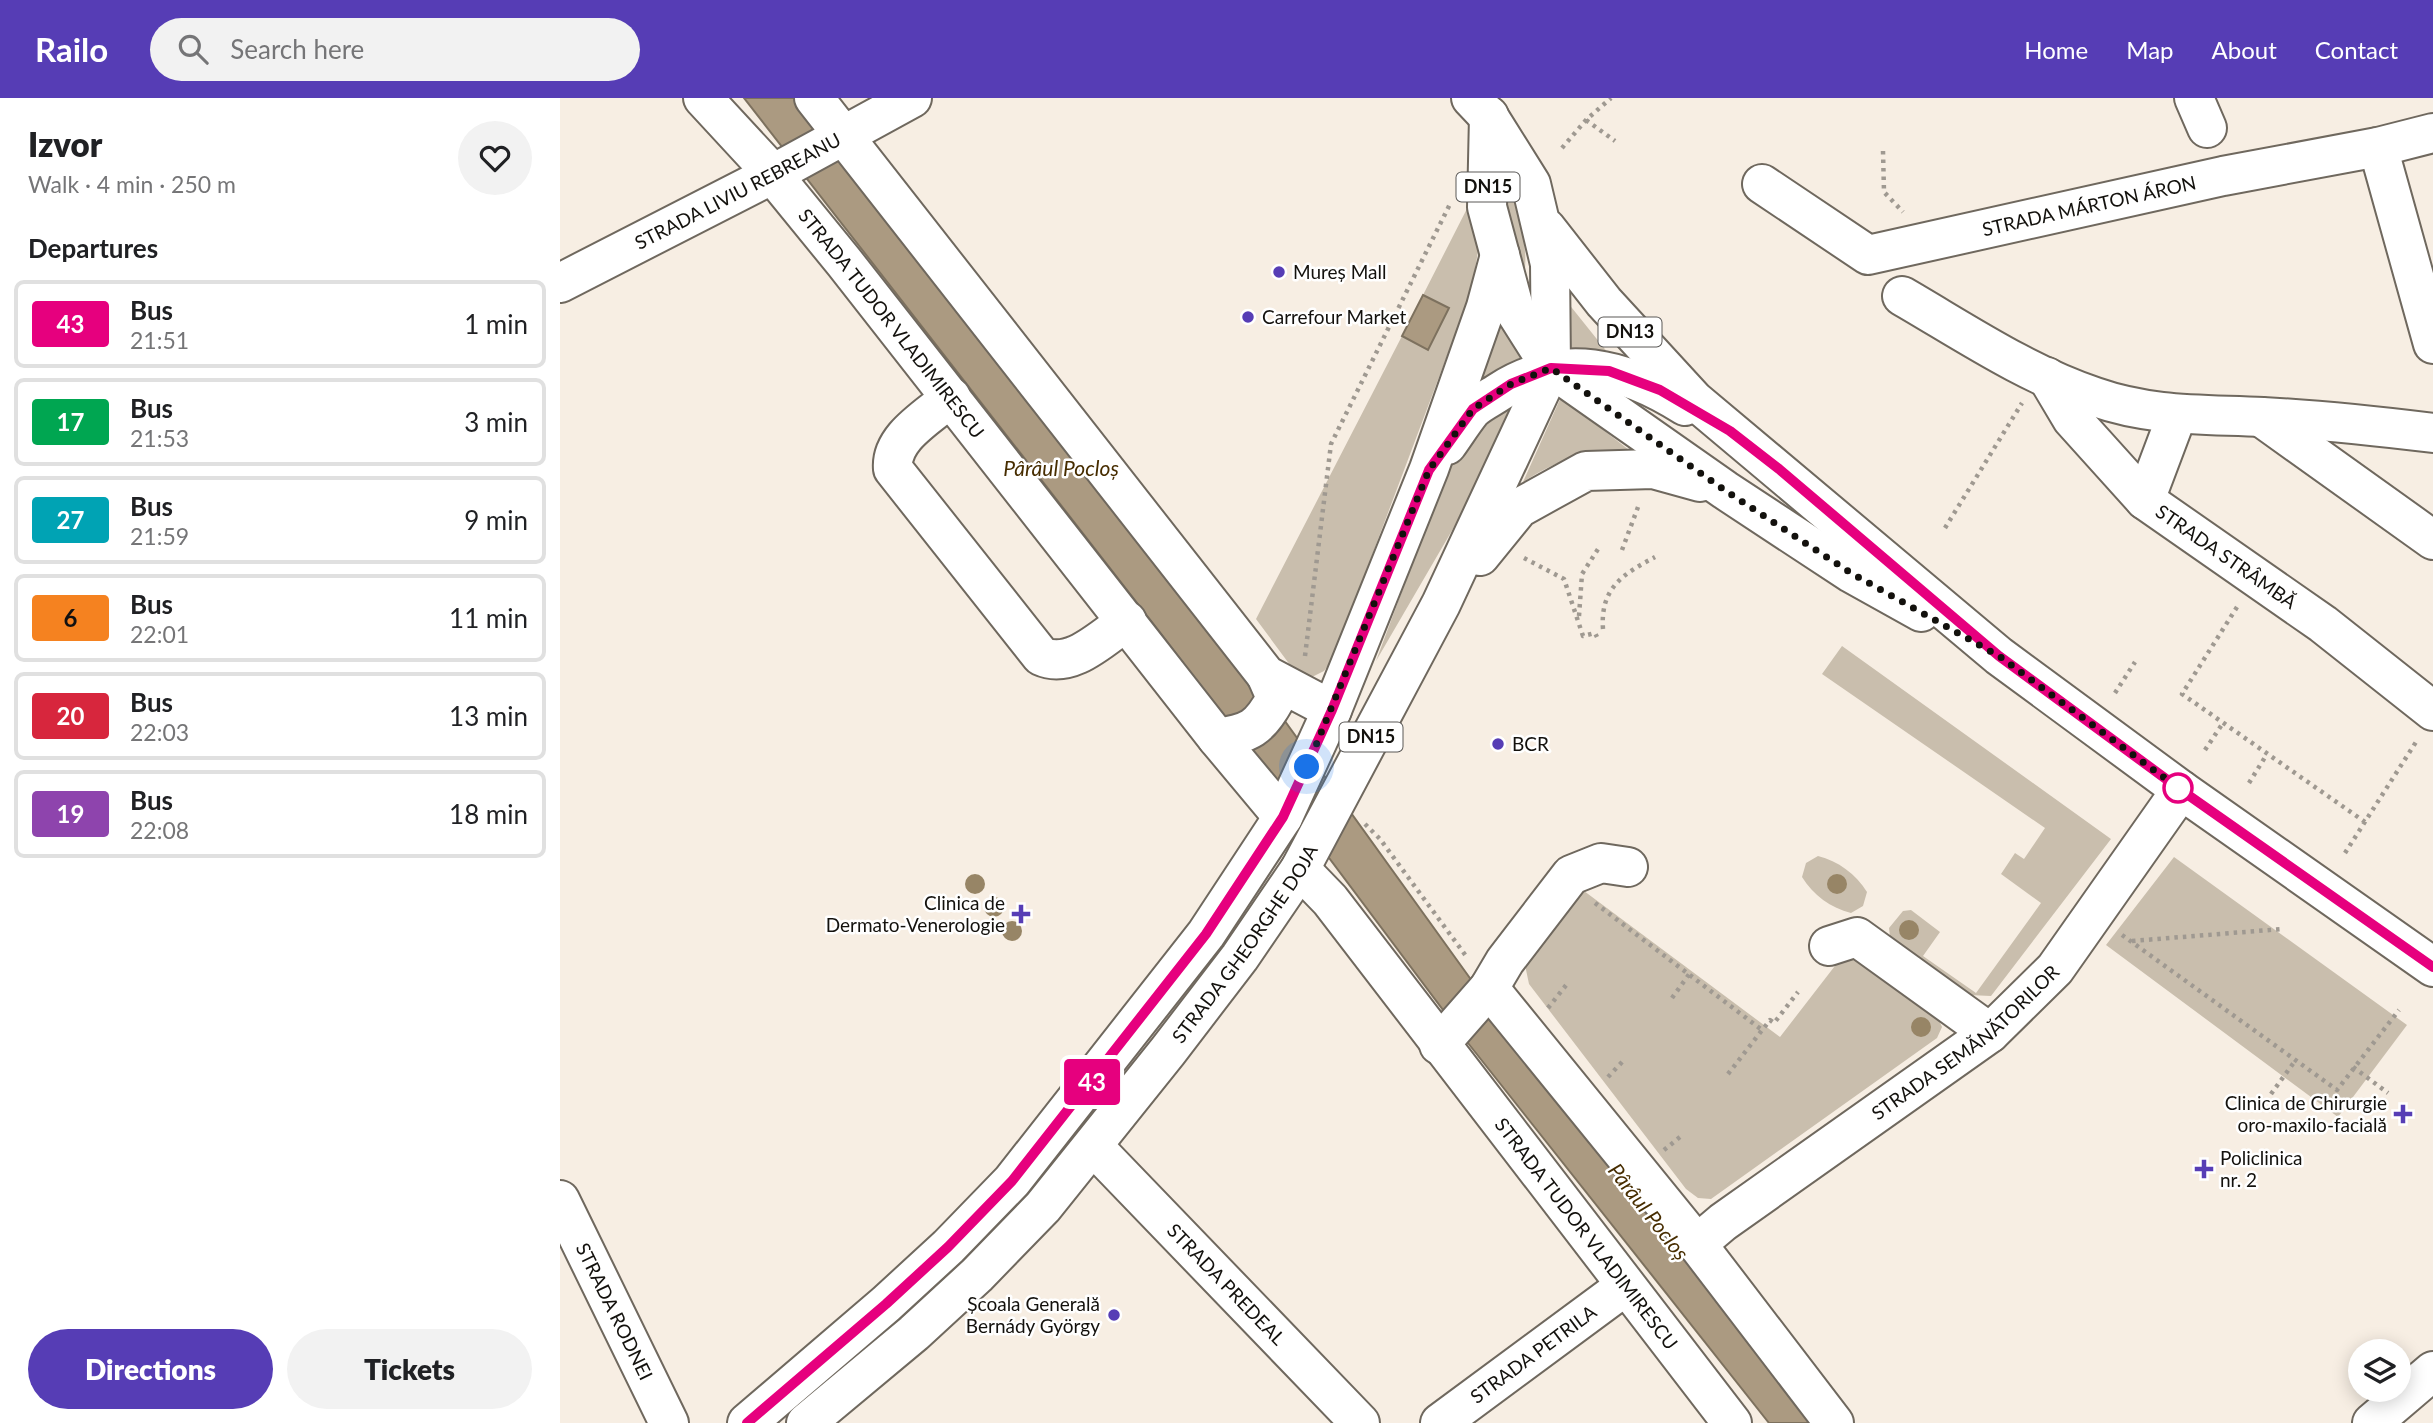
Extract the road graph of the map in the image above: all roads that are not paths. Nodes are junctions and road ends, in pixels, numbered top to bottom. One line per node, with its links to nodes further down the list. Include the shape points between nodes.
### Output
1 (703, 98): 8 (street, STRADA TUDOR VLADIMIRESCU)
2 (814, 98): 6 (street)
3 (912, 98): 6 (street, STRADA LIVIU REBREANU)
4 (1482, 104): 10 (street, DN15, via 1531,184); 11 (street, DN15, via 1487,207)
5 (2433, 133): 7 (street, STRADA MÁRTON ÁRON)
6 (841, 134): 8 (street, STRADA LIVIU REBREANU); 29 (street)
7 (2378, 147): 9 (street, STRADA MÁRTON ÁRON, via 2222,176 1868,255); 14 (street)
8 (782, 168): 12 (street, STRADA LIVIU REBREANU); 17 (street, STRADA TUDOR VLADIMIRESCU)
9 (1762, 184)
10 (1542, 222): 15 (street, DN15, via 1550,264); 20 (street, DN13, via 1571,264 1644,348)
11 (1500, 255): 15 (street, via 1515,311); 22 (street, STRADA GHEORGHE DOJA / DN15)
12 (560, 283)
13 (1902, 296): 16 (street)
14 (2433, 344)
15 (1551, 368): 20 (street, via 1609,371 1660,390); 22 (street, via 1511,384 1473,409); 23 (street); 26 (street, STRADA GHEORGHE DOJA / DN15)
16 (2039, 384): 18 (street); 24 (street, STRADA STRÂMBĂ)
17 (951, 397): 27 (street, STRADA TUDOR VLADIMIRESCU); 27 (street, via 903,439 892,458 893,469 926,511 1041,656 1060,663 1071,659)
18 (2177, 415): 19 (street); 24 (street)
19 (2261, 416): 21 (street); 25 (street)
20 (1730, 431): 28 (street, DN13)
21 (2433, 433)
22 (1429, 470): 30 (street, STRADA GHEORGHE DOJA / DN15)
23 (1726, 491): 26 (street, via 1653,469 1586,471 1519,508); 28 (street, DN13, via 1851,573)
24 (2145, 500): 31 (street, STRADA STRÂMBĂ, via 2323,624)
25 (2433, 540)
26 (1441, 604): 36 (street, STRADA GHEORGHE DOJA / DN15)
27 (1127, 621): 32 (street, STRADA TUDOR VLADIMIRESCU)
28 (1999, 656): 33 (street, DN13)
29 (1266, 675): 30 (street); 32 (street, via 1276,698 1264,721 1244,734)
30 (1332, 710): 34 (street, STRADA GHEORGHE DOJA / DN15)
31 (2426, 724)
32 (1217, 738): 34 (street, STRADA TUDOR VLADIMIRESCU)
33 (2181, 790): 38 (street, DN13); 40 (street, STRADA SEMĂNĂTORILOR, via 2054,969)
34 (1283, 817): 48 (street, STRADA GHEORGHE DOJA / DN15, via 1206,934 1012,1181 886,1304)
35 (1628, 867): 39 (street, via 1601,863 1571,875)
36 (1300, 869): 41 (street, STRADA TUDOR VLADIMIRESCU, via 1331,900); 42 (street, STRADA GHEORGHE DOJA / DN15, via 1240,957)
37 (1829, 946): 40 (street, via 1857,937)
38 (2433, 967)
39 (1489, 988): 41 (street); 44 (street)
40 (1990, 1033): 44 (street, STRADA SEMĂNĂTORILOR)
41 (1439, 1045): 45 (street, STRADA TUDOR VLADIMIRESCU)
42 (1093, 1146): 49 (street, STRADA GHEORGHE DOJA / DN15, via 1043,1207 977,1275); 50 (street, STRADA PREDEAL)
43 (560, 1200): 47 (street, STRADA RODNEI)
44 (1697, 1244): 53 (street)
45 (1624, 1287): 51 (street, STRADA PETRILA); 52 (street, STRADA TUDOR VLADIMIRESCU)
46 (2433, 1371): 54 (street)
47 (669, 1423)
48 (747, 1423)
49 (806, 1423)
50 (1360, 1423)
51 (1440, 1423)
52 (1732, 1423)
53 (1834, 1423)
54 (2372, 1423)

